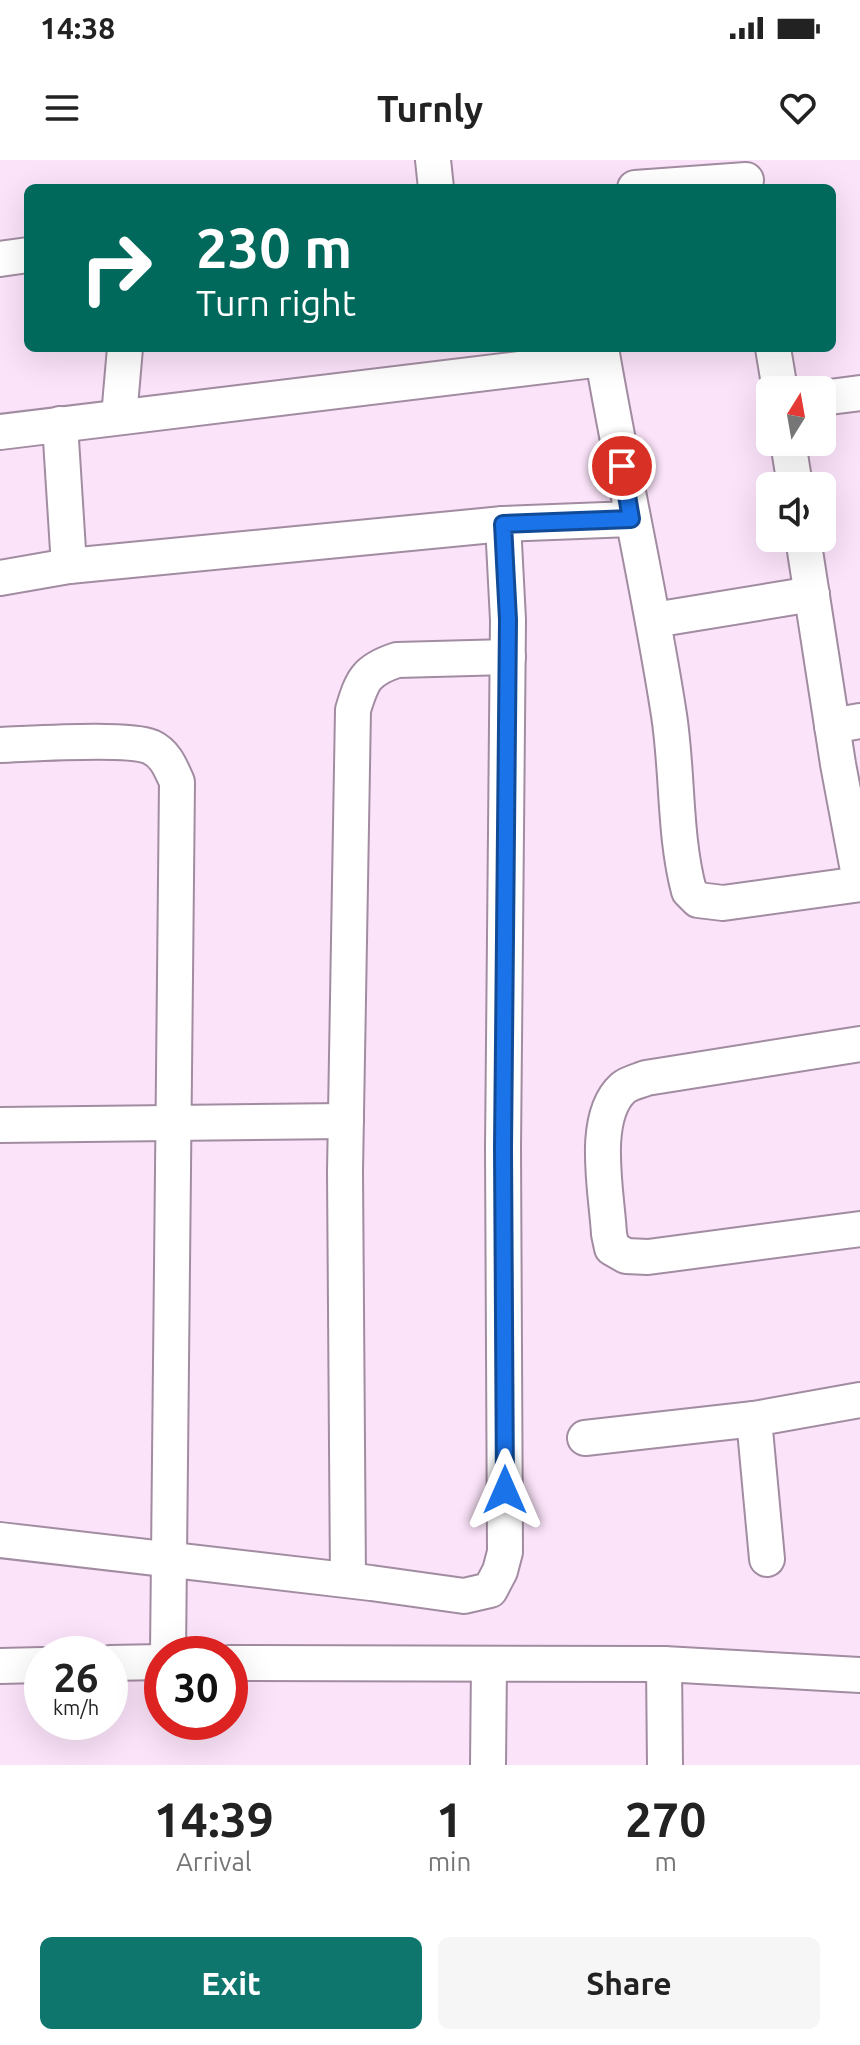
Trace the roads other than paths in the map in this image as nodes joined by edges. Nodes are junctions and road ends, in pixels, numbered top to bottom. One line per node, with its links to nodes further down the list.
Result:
1 (433, 160): 3 (street)
2 (745, 176): 4 (street)
3 (436, 184)
4 (672, 184)
5 (24, 256): 6 (street)
6 (0, 259)
7 (125, 352): 13 (street)
8 (774, 352): 10 (street)
9 (602, 353): 13 (street); 16 (street)
10 (778, 376)
11 (860, 393): 12 (street)
12 (836, 396)
13 (119, 417): 14 (street)
14 (60, 424): 15 (street); 19 (street)
15 (0, 432)
16 (631, 519): 17 (street); 22 (street)
17 (503, 524): 19 (street); 23 (street)
18 (805, 552): 21 (street)
19 (69, 566): 20 (street)
20 (0, 578)
21 (812, 594): 22 (street); 24 (street)
22 (654, 620): 26 (street)
23 (508, 657): 28 (street); 38 (street)
24 (846, 724): 26 (street)
25 (0, 745): 30 (street)
26 (860, 883)
27 (860, 1044): 31 (street)
28 (346, 1121): 30 (street); 38 (street)
29 (0, 1125): 30 (street)
30 (173, 1125): 36 (street)
31 (860, 1229)
32 (860, 1400): 33 (street)
33 (754, 1419): 34 (street); 37 (street)
34 (585, 1438)
35 (0, 1540): 36 (street)
36 (167, 1559): 38 (street); 39 (street)
37 (767, 1559)
38 (348, 1580)
39 (168, 1636)
40 (248, 1663): 43 (street)
41 (664, 1664): 43 (street); 45 (street); 47 (street)
42 (24, 1665): 44 (street)
43 (489, 1665): 46 (street)
44 (0, 1666)
45 (860, 1675)
46 (488, 1765)
47 (665, 1765)

